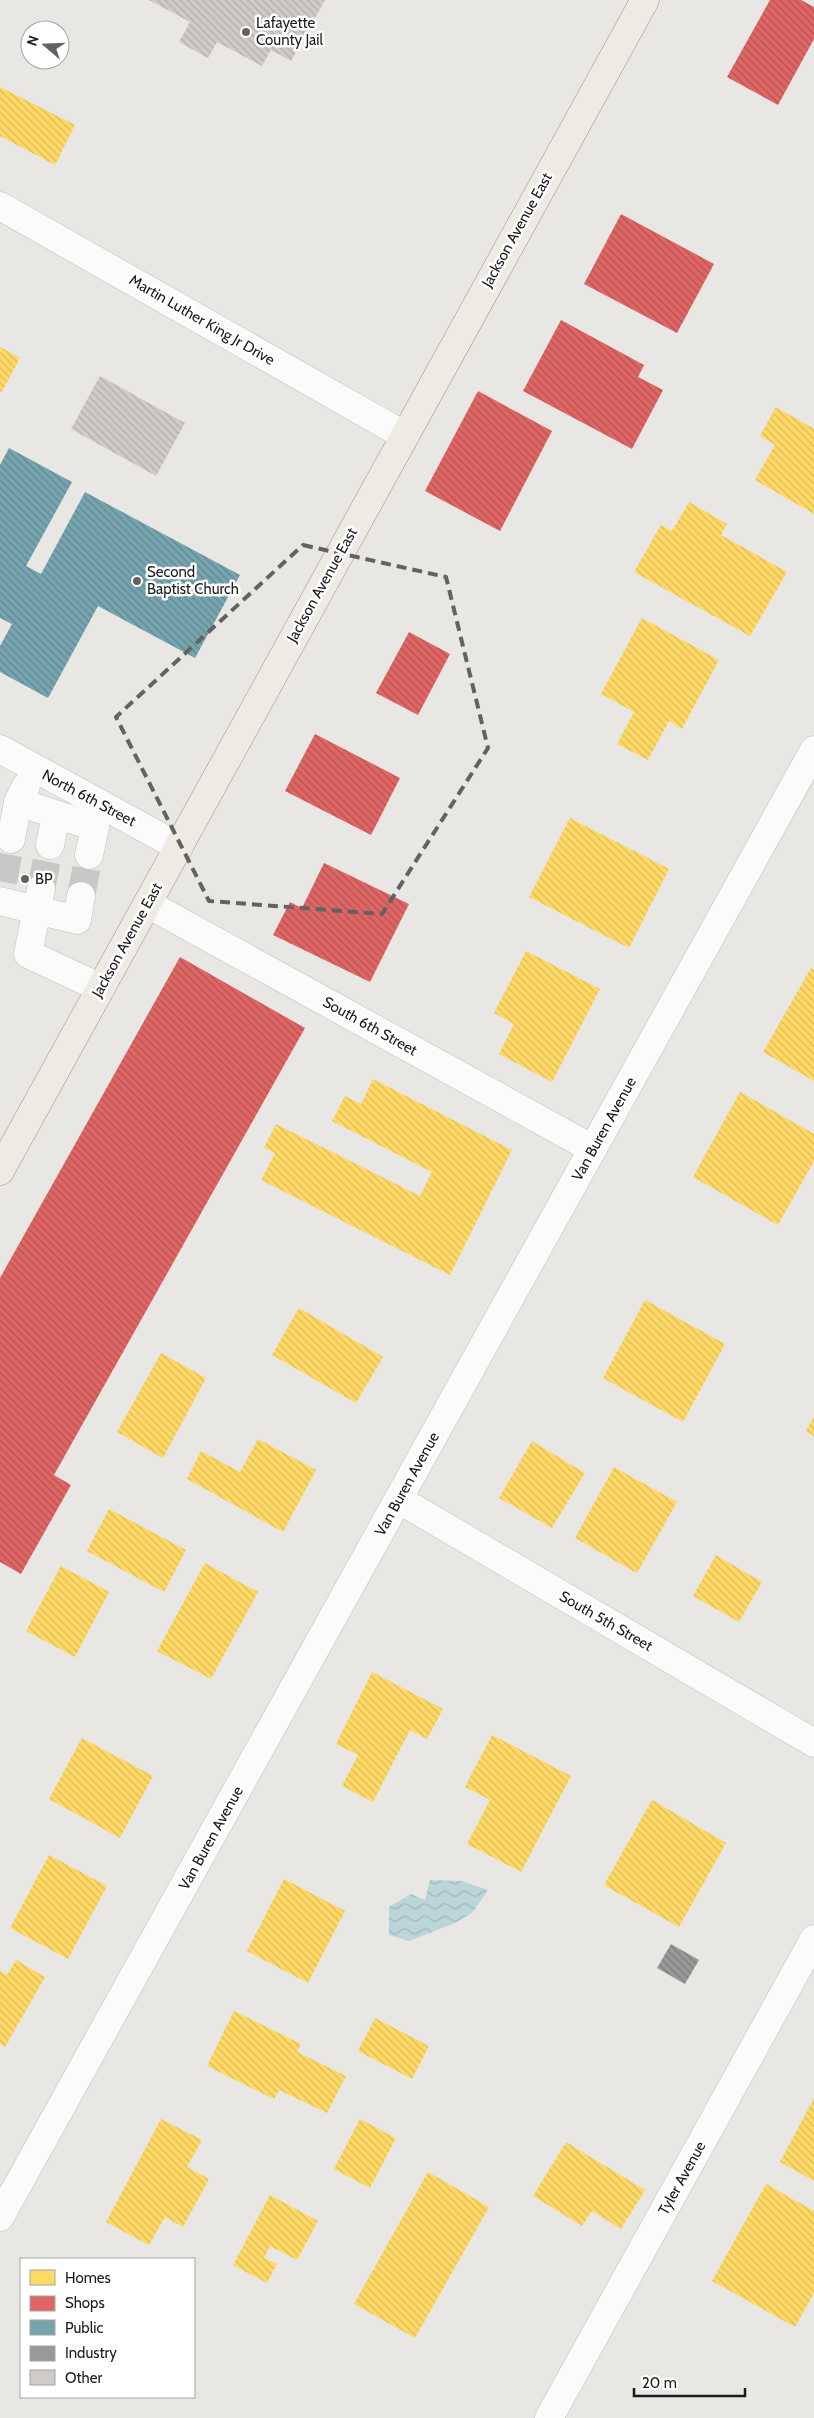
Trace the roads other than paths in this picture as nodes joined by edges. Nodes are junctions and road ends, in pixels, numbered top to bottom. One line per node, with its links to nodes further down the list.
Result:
1 (645, 0): 3 (main road, Jackson Avenue East)
2 (0, 206): 3 (street, Martin Luther King Jr Drive)
3 (404, 435): 11 (main road, Jackson Avenue East)
4 (0, 749): 6 (street, North 6th Street)
5 (814, 750): 18 (street, Van Buren Avenue)
6 (35, 769): 7 (street); 11 (street, North 6th Street)
7 (18, 802): 8 (street); 9 (street)
8 (56, 815): 10 (street); 12 (street)
9 (11, 839)
10 (50, 845)
11 (179, 847): 16 (main road, Jackson Avenue East)
12 (89, 855)
13 (1, 893): 15 (street)
14 (81, 896): 15 (street)
15 (39, 900): 17 (street)
16 (148, 904): 17 (main road, Jackson Avenue East); 18 (street, South 6th Street)
17 (101, 988): 19 (main road, Jackson Avenue East)
18 (593, 1149): 20 (street, Van Buren Avenue)
19 (0, 1171)
20 (398, 1500): 21 (street, South 5th Street); 23 (street, Van Buren Avenue)
21 (814, 1743)
22 (814, 1939): 24 (street, Tyler Avenue)
23 (0, 2217)
24 (549, 2418)

